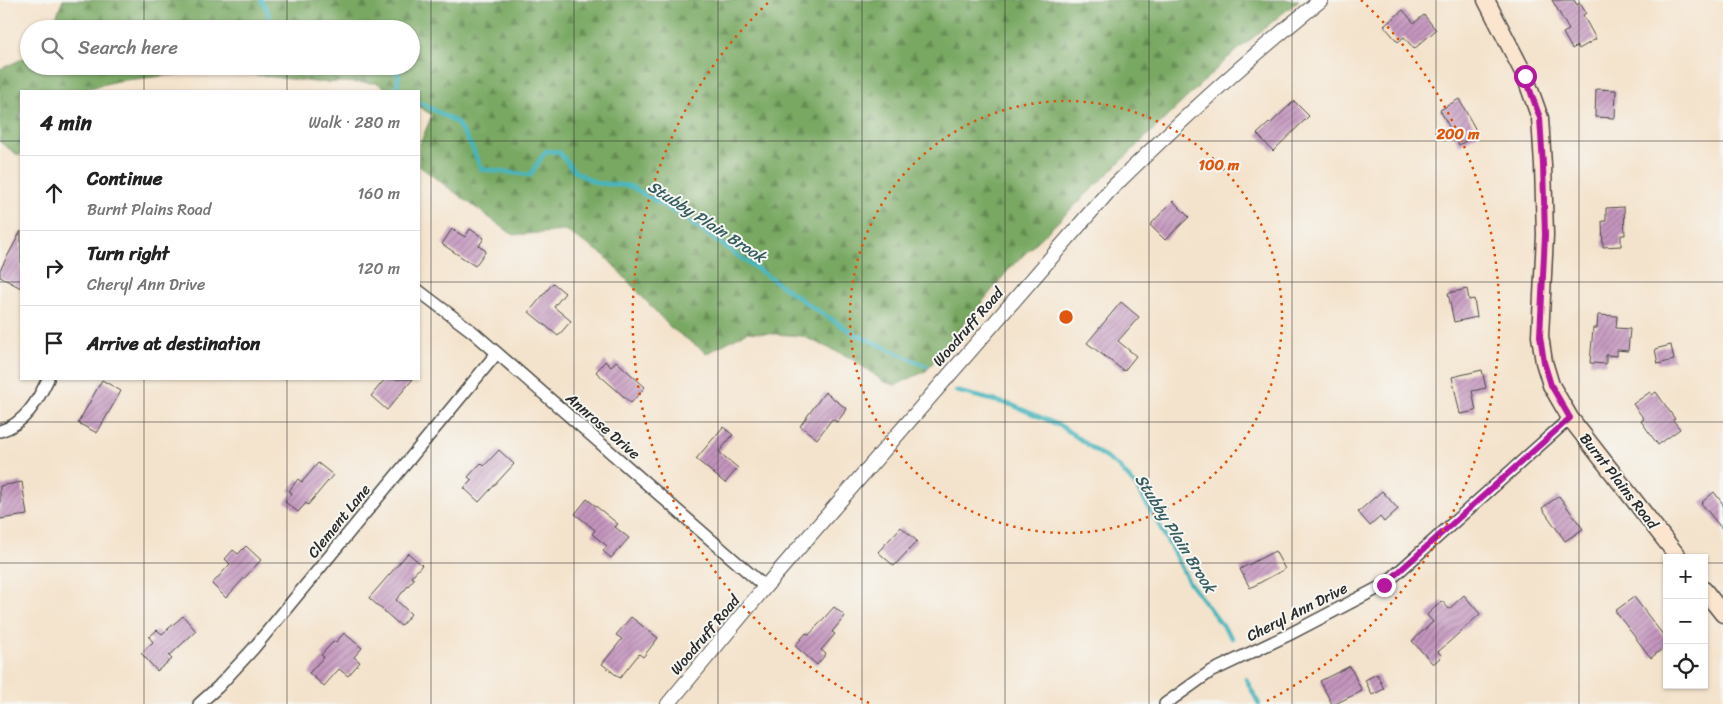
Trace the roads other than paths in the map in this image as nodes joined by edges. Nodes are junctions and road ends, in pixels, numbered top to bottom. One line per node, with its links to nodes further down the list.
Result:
1 (1321, 0): 9 (street, Woodruff Road)
2 (1486, 0): 6 (main road, Burnt Plains Road)
3 (420, 292): 4 (street, Annrose Drive)
4 (497, 353): 9 (street, Annrose Drive); 12 (street, Clement Lane)
5 (48, 380): 7 (street)
6 (1570, 418): 8 (main road, Burnt Plains Road); 14 (street, Cheryl Ann Drive)
7 (0, 431)
8 (1676, 554)
9 (765, 588): 13 (street, Woodruff Road)
10 (1708, 595): 11 (main road)
11 (1722, 613)
12 (199, 704)
13 (668, 704)
14 (1165, 704)

